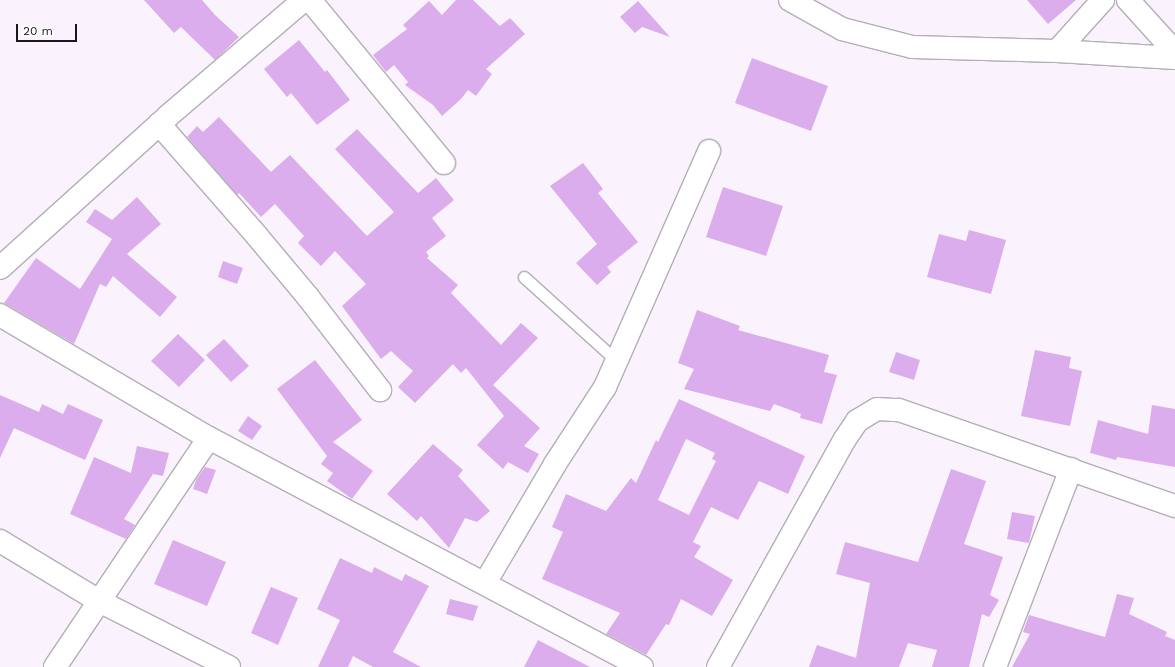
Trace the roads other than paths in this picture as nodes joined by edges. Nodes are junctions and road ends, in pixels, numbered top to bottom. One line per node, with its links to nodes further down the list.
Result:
1 (304, 0): 9 (street)
2 (310, 0): 11 (street)
3 (790, 0): 6 (street)
4 (1103, 0): 6 (street)
5 (1128, 0): 7 (street)
6 (1057, 51): 8 (street)
7 (1175, 52)
8 (1175, 58)
9 (159, 124): 12 (street); 16 (street)
10 (709, 151): 15 (street)
11 (444, 163)
12 (0, 268)
13 (524, 278): 15 (lane)
14 (0, 315): 17 (street)
15 (617, 361): 21 (street)
16 (380, 390)
17 (210, 438): 21 (street); 22 (street)
18 (1071, 469): 19 (street); 26 (street); 27 (street)
19 (1175, 506)
20 (5, 549): 22 (street)
21 (485, 583): 25 (street)
22 (99, 601): 23 (street); 24 (street)
23 (55, 667)
24 (229, 667)
25 (642, 667)
26 (718, 667)
27 (995, 667)

